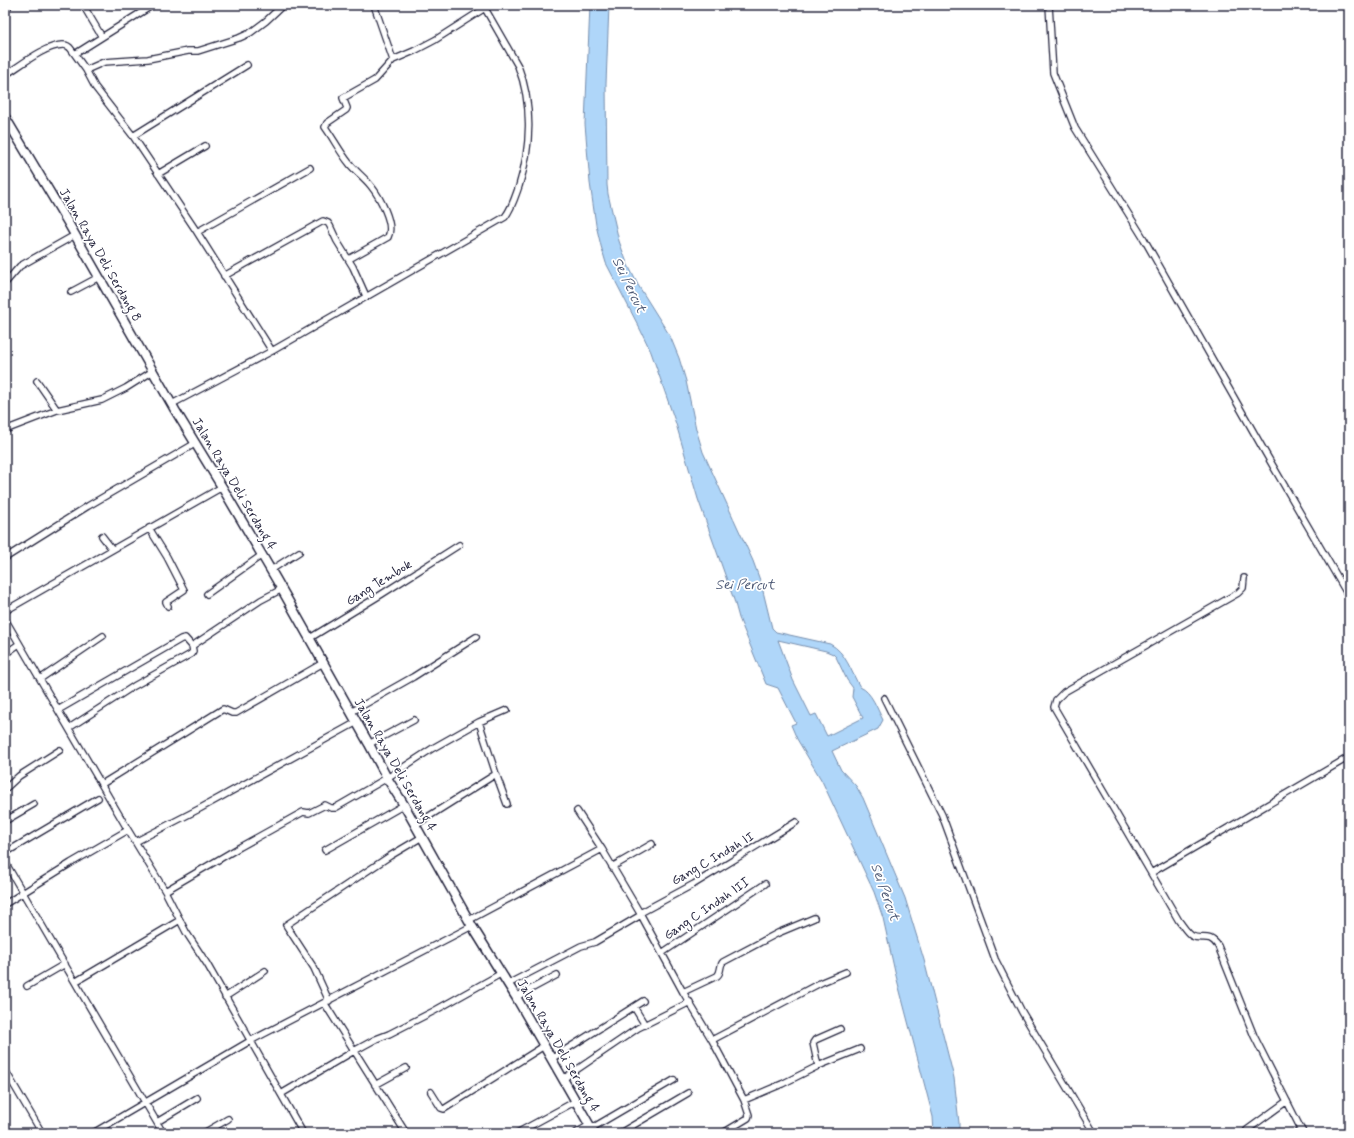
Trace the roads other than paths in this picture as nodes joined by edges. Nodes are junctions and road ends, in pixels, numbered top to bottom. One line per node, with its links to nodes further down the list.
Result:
1 (7, 5): 7 (main road)
2 (83, 5): 9 (street)
3 (153, 5): 9 (street)
4 (284, 5): 13 (street)
5 (374, 5): 11 (street)
6 (1050, 5): 47 (street)
7 (5, 7)
8 (484, 7): 11 (street); 27 (street)
9 (102, 37): 10 (street)
10 (75, 54): 13 (street); 14 (street)
11 (393, 60): 22 (street)
12 (247, 65): 16 (street)
13 (86, 70): 16 (street)
14 (5, 75)
15 (5, 117): 21 (street, Jalan Raya Deli Serdang 8)
16 (133, 136): 19 (street)
17 (205, 146): 19 (street)
18 (310, 168): 20 (street)
19 (158, 174): 20 (street)
20 (197, 232): 23 (street)
21 (75, 235): 24 (street, Jalan Raya Deli Serdang 8); 25 (street)
22 (348, 259): 23 (street); 27 (street)
23 (224, 276): 28 (street)
24 (99, 277): 26 (street); 29 (street, Jalan Raya Deli Serdang 8)
25 (6, 282)
26 (71, 292)
27 (366, 296): 28 (street)
28 (272, 351): 31 (street)
29 (153, 370): 31 (street, Jalan Raya Deli Serdang 8); 32 (street)
30 (37, 381): 32 (street)
31 (174, 406): 34 (street, Jalan Raya Deli Serdang 4)
32 (57, 410): 33 (street)
33 (5, 430)
34 (196, 442): 35 (street, Jalan Raya Deli Serdang 4); 42 (street)
35 (222, 486): 36 (street); 41 (street, Jalan Raya Deli Serdang 4)
36 (149, 528): 39 (street); 48 (street)
37 (102, 536): 39 (street)
38 (459, 545): 53 (street, Gang Tembok)
39 (112, 549): 49 (street)
40 (299, 552): 43 (street)
41 (262, 555): 43 (street, Jalan Raya Deli Serdang 4); 46 (street)
42 (5, 558)
43 (271, 570): 45 (street, Jalan Raya Deli Serdang 4)
44 (1244, 578): 91 (street)
45 (282, 589): 53 (street, Jalan Raya Deli Serdang 4); 55 (street)
46 (207, 594)
47 (1349, 597)
48 (168, 606)
49 (5, 611)
50 (5, 619): 54 (street)
51 (102, 636): 58 (street)
52 (476, 637): 62 (street)
53 (310, 638): 57 (street, Jalan Raya Deli Serdang 4)
54 (19, 644): 56 (street); 58 (street)
55 (192, 646): 60 (street); 66 (street)
56 (5, 654)
57 (322, 663): 62 (street, Jalan Raya Deli Serdang 4); 72 (street)
58 (40, 679): 60 (street)
59 (884, 698): 153 (street)
60 (58, 710): 66 (street)
61 (507, 710): 65 (street)
62 (351, 712): 64 (street, Jalan Raya Deli Serdang 4)
63 (414, 720): 67 (street)
64 (357, 722): 67 (street, Jalan Raya Deli Serdang 4); 84 (street)
65 (479, 722): 70 (street); 71 (street)
66 (69, 728): 72 (street)
67 (369, 744): 71 (street, Jalan Raya Deli Serdang 4)
68 (60, 750): 73 (street)
69 (1349, 757): 91 (street)
70 (496, 774): 76 (street); 81 (street)
71 (387, 778): 77 (street, Jalan Raya Deli Serdang 4); 93 (street)
72 (102, 784): 82 (street)
73 (5, 789)
74 (98, 798): 88 (street)
75 (34, 804): 79 (street)
76 (507, 804)
77 (404, 805): 81 (street, Jalan Raya Deli Serdang 4); 87 (street)
78 (577, 811): 86 (street)
79 (5, 821)
80 (796, 822): 96 (street, Gang C Indah II)
81 (415, 825): 83 (street, Jalan Raya Deli Serdang 4)
82 (128, 830): 84 (street); 94 (street)
83 (422, 837): 99 (street, Jalan Raya Deli Serdang 4); 113 (street)
84 (135, 842): 93 (street)
85 (652, 844): 90 (street)
86 (602, 849): 90 (street); 99 (street)
87 (325, 850)
88 (5, 853)
89 (5, 862): 94 (street)
90 (612, 867): 96 (street)
91 (1151, 873): 136 (street)
92 (765, 884): 100 (street, Gang C Indah III)
93 (165, 891): 98 (street)
94 (23, 893): 95 (street); 101 (street)
95 (5, 904)
96 (641, 914): 100 (street); 107 (street, Gang C Indah II)
97 (814, 918): 109 (street)
98 (180, 920): 106 (street); 110 (street)
99 (470, 923): 104 (street, Jalan Raya Deli Serdang 4); 113 (street)
100 (662, 953): 109 (street)
101 (64, 964): 106 (street); 108 (street)
102 (265, 971): 110 (street)
103 (846, 972): 118 (street)
104 (502, 973): 107 (street, Jalan Raya Deli Serdang 4); 122 (street)
105 (557, 975): 111 (street)
106 (75, 982): 137 (street)
107 (508, 984): 111 (street, Jalan Raya Deli Serdang 4)
108 (27, 986)
109 (683, 992): 114 (street)
110 (225, 997): 119 (street)
111 (516, 997): 120 (street, Jalan Raya Deli Serdang 4)
112 (643, 1001): 115 (street)
113 (327, 1002): 119 (street); 122 (street)
114 (690, 1002): 116 (street); 118 (street)
115 (634, 1007): 116 (street); 123 (street)
116 (644, 1025): 127 (street)
117 (840, 1029): 124 (street)
118 (712, 1040): 134 (street)
119 (250, 1041): 132 (street); 137 (street)
120 (544, 1046): 123 (street, Jalan Raya Deli Serdang 4); 130 (street)
121 (860, 1049): 124 (street)
122 (354, 1051): 129 (street); 132 (street)
123 (552, 1059): 127 (street, Jalan Raya Deli Serdang 4)
124 (818, 1066): 134 (street)
125 (406, 1068): 129 (street)
126 (5, 1070): 144 (street)
127 (563, 1079): 135 (street, Jalan Raya Deli Serdang 4)
128 (674, 1080): 140 (street)
129 (375, 1085): 148 (street)
130 (431, 1092)
131 (688, 1093): 151 (street)
132 (281, 1094): 143 (street)
133 (197, 1098): 139 (street)
134 (744, 1100): 152 (street)
135 (576, 1101): 140 (street, Jalan Raya Deli Serdang 4); 149 (street)
136 (1287, 1101): 141 (street); 142 (street)
137 (145, 1102): 139 (street); 145 (street)
138 (228, 1119): 147 (street)
139 (157, 1122): 146 (street)
140 (592, 1129): 150 (street)
141 (1247, 1130)
142 (1303, 1131): 154 (street)
143 (301, 1132)
144 (42, 1133)
145 (92, 1133)
146 (164, 1133)
147 (204, 1133)
148 (406, 1133)
149 (517, 1133)
150 (576, 1133)
151 (620, 1133)
152 (723, 1133)
153 (1094, 1133)
154 (1296, 1133)

